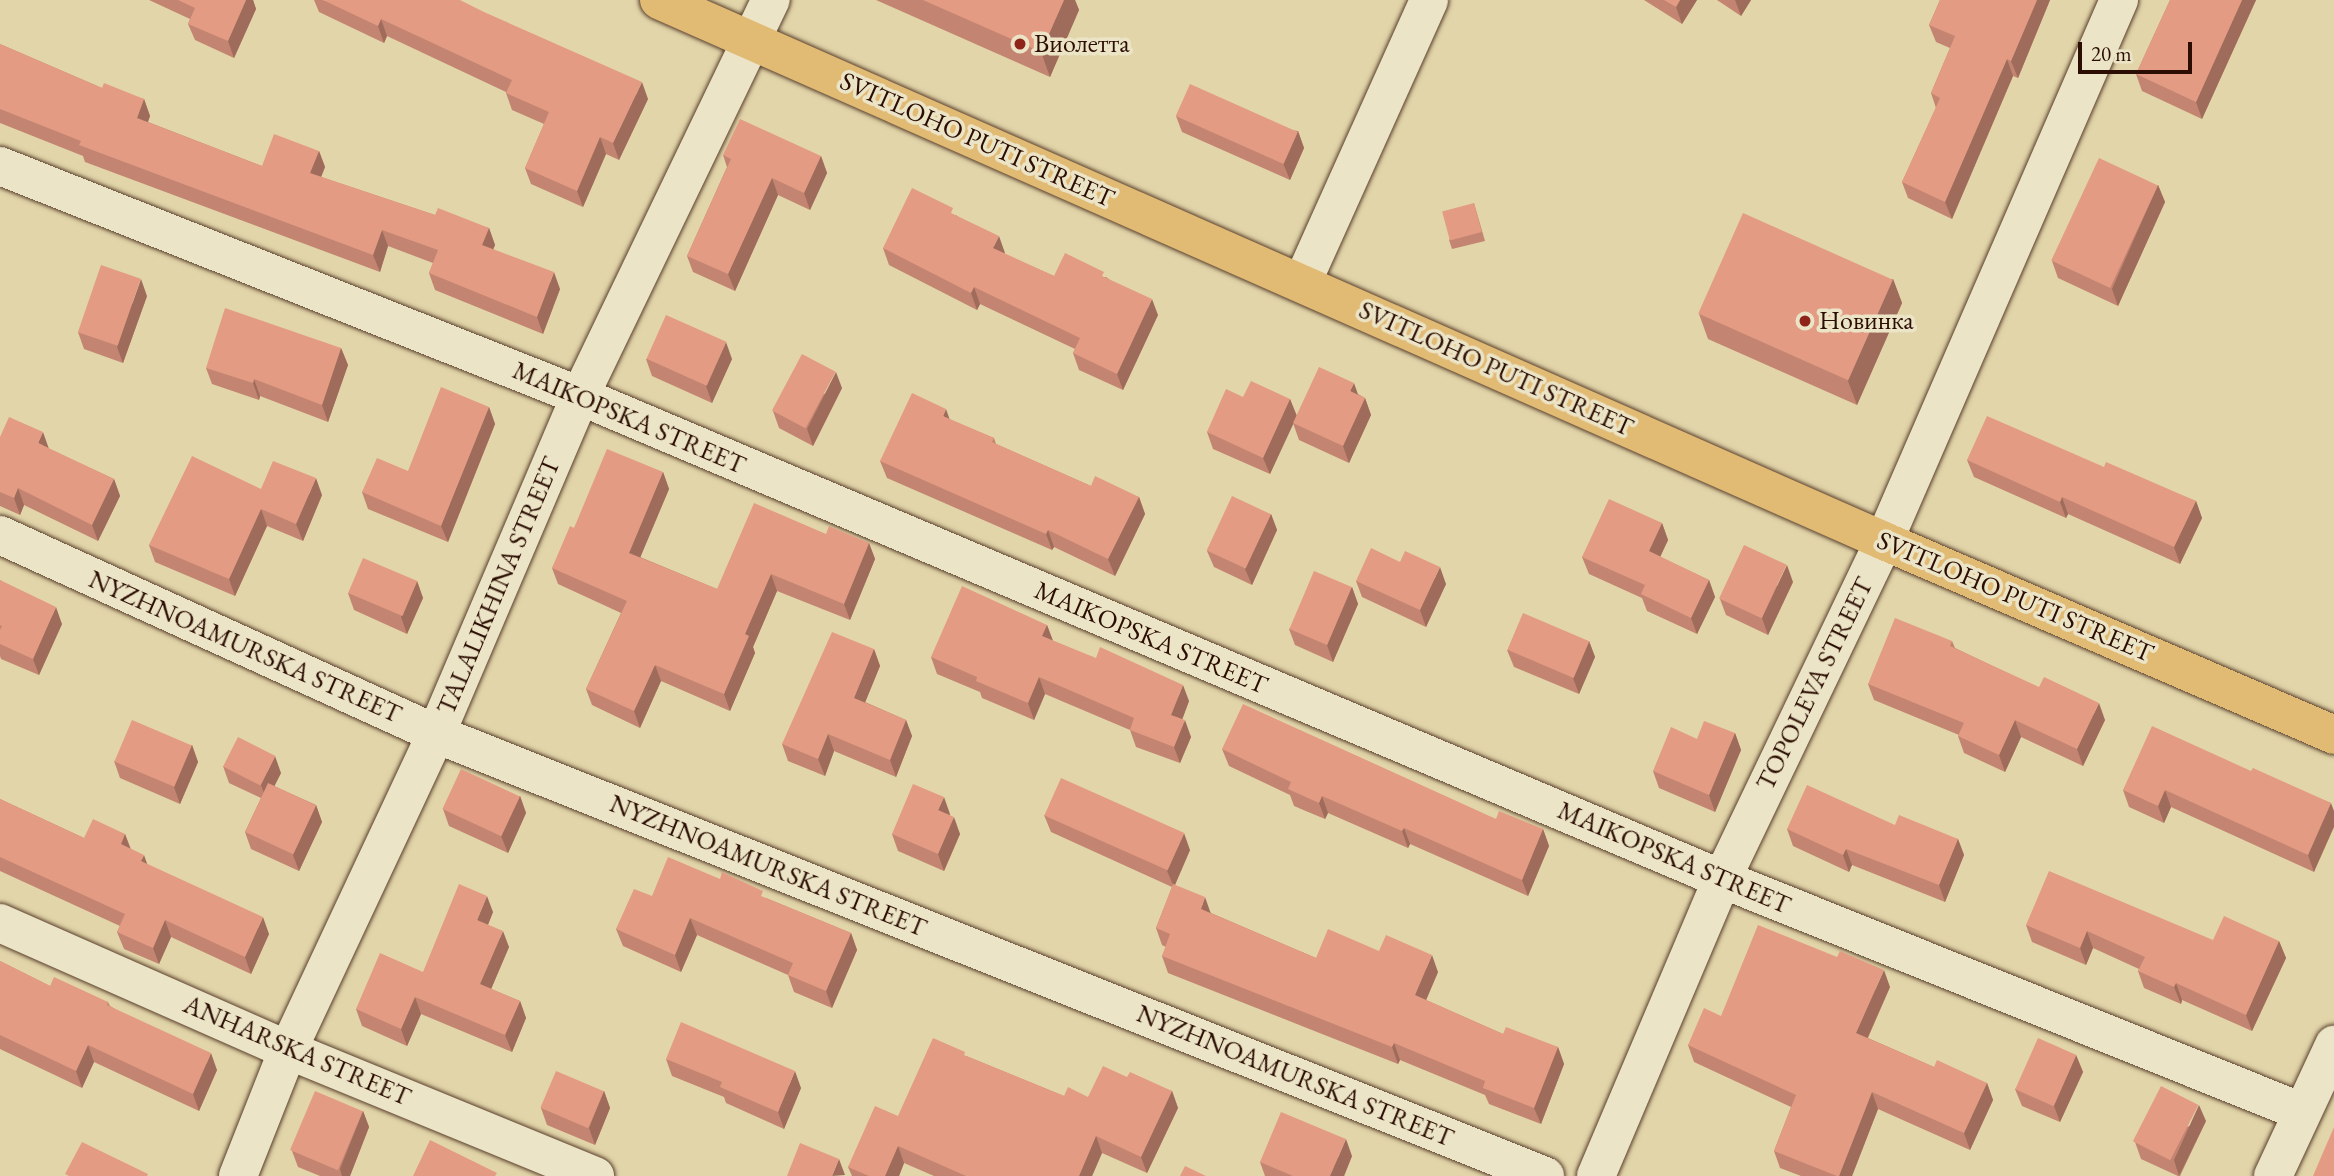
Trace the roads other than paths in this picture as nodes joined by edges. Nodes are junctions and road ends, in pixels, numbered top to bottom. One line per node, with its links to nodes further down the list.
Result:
1 (659, 0): 5 (main road, SVITLOHO PUTI STREET)
2 (771, 0): 5 (street, TALALIKHINA STREET)
3 (1429, 0): 7 (street)
4 (2119, 0): 10 (street, TOPOLEVA STREET)
5 (753, 41): 7 (main road, SVITLOHO PUTI STREET); 8 (street, TALALIKHINA STREET)
6 (0, 166): 8 (street, MAIKOPSKA STREET)
7 (1302, 284): 10 (main road, SVITLOHO PUTI STREET)
8 (580, 396): 11 (street, TALALIKHINA STREET); 13 (street, MAIKOPSKA STREET)
9 (0, 535): 11 (street, NYZHNOAMURSKA STREET)
10 (1884, 541): 12 (main road, SVITLOHO PUTI STREET); 13 (street, TOPOLEVA STREET)
11 (436, 734): 16 (street, TALALIKHINA STREET); 20 (street, NYZHNOAMURSKA STREET)
12 (2334, 735)
13 (1722, 879): 17 (street, MAIKOPSKA STREET); 21 (street, TOPOLEVA STREET)
14 (0, 923): 16 (street, ANHARSKA STREET)
15 (2334, 1045): 17 (street)
16 (288, 1049): 18 (street, TALALIKHINA STREET); 19 (street, ANHARSKA STREET)
17 (2302, 1112): 22 (street)
18 (238, 1176)
19 (595, 1176)
20 (1545, 1176)
21 (1596, 1176)
22 (2273, 1176)

